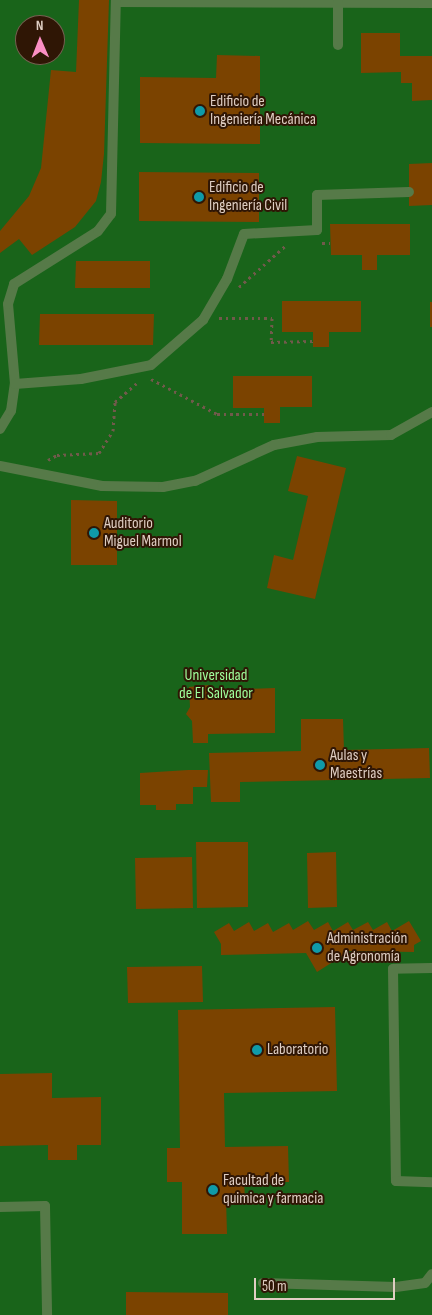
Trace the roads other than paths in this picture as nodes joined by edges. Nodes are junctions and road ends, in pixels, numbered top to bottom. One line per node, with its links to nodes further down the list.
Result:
1 (116, 1): 3 (street); 7 (street)
2 (367, 2): 3 (street); 4 (street)
3 (338, 3): 5 (street)
4 (432, 3)
5 (338, 45)
6 (409, 192): 7 (street)
7 (15, 384): 9 (street)
8 (432, 412): 10 (street)
9 (0, 429)
10 (0, 466)
11 (432, 968): 12 (street)
12 (432, 1182)
13 (0, 1207): 16 (street)
14 (432, 1274): 15 (street)
15 (263, 1283)
16 (47, 1315)

